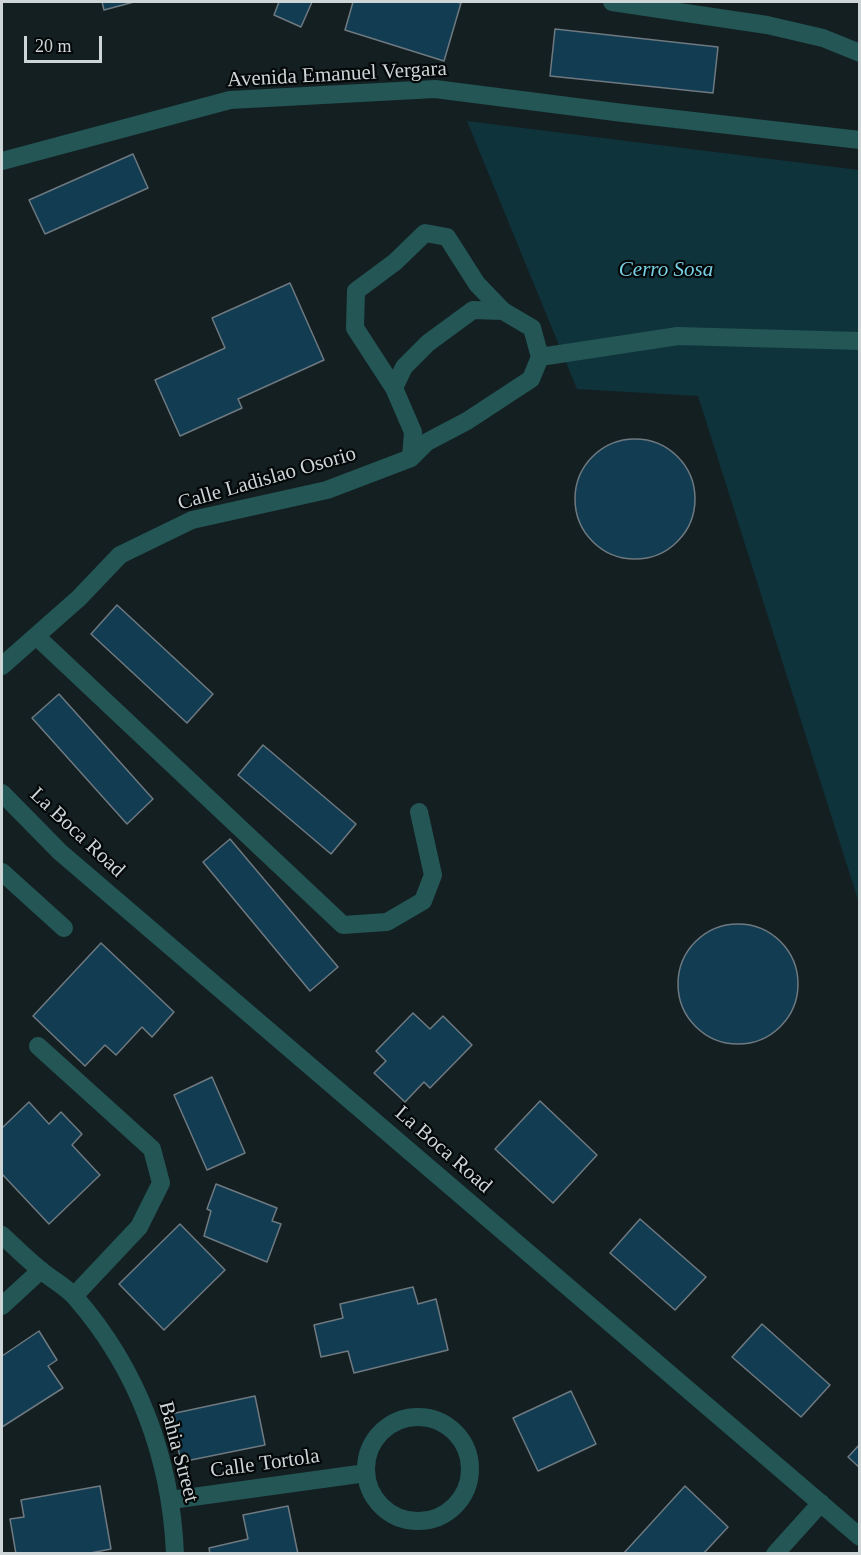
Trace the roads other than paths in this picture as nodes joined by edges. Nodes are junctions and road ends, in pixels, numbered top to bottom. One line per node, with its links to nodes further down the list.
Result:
1 (612, 2): 2 (street)
2 (860, 53)
3 (860, 140): 4 (street, Avenida Emanuel Vergara)
4 (2, 161)
5 (503, 311): 7 (street); 8 (street); 8 (street)
6 (860, 340): 7 (street)
7 (540, 357): 9 (street, Calle Ladislao Osorio)
8 (394, 388): 9 (street)
9 (411, 458): 10 (street, Calle Ladislao Osorio)
10 (36, 636): 11 (street, Calle Ladislao Osorio); 13 (street)
11 (2, 666)
12 (2, 793): 23 (street, La Boca Road)
13 (419, 812)
14 (2, 872): 15 (street)
15 (64, 928)
16 (38, 1046): 19 (street)
17 (2, 1235): 18 (street, Bahia Street)
18 (41, 1270): 19 (street, Bahia Street); 20 (street)
19 (74, 1296): 22 (street, Bahia Street)
20 (2, 1306)
21 (366, 1473): 21 (street); 22 (street, Calle Tortola)
22 (171, 1500): 25 (street, Bahia Street)
23 (821, 1503): 24 (street, La Boca Road); 26 (street)
24 (860, 1538)
25 (174, 1554)
26 (775, 1554)

